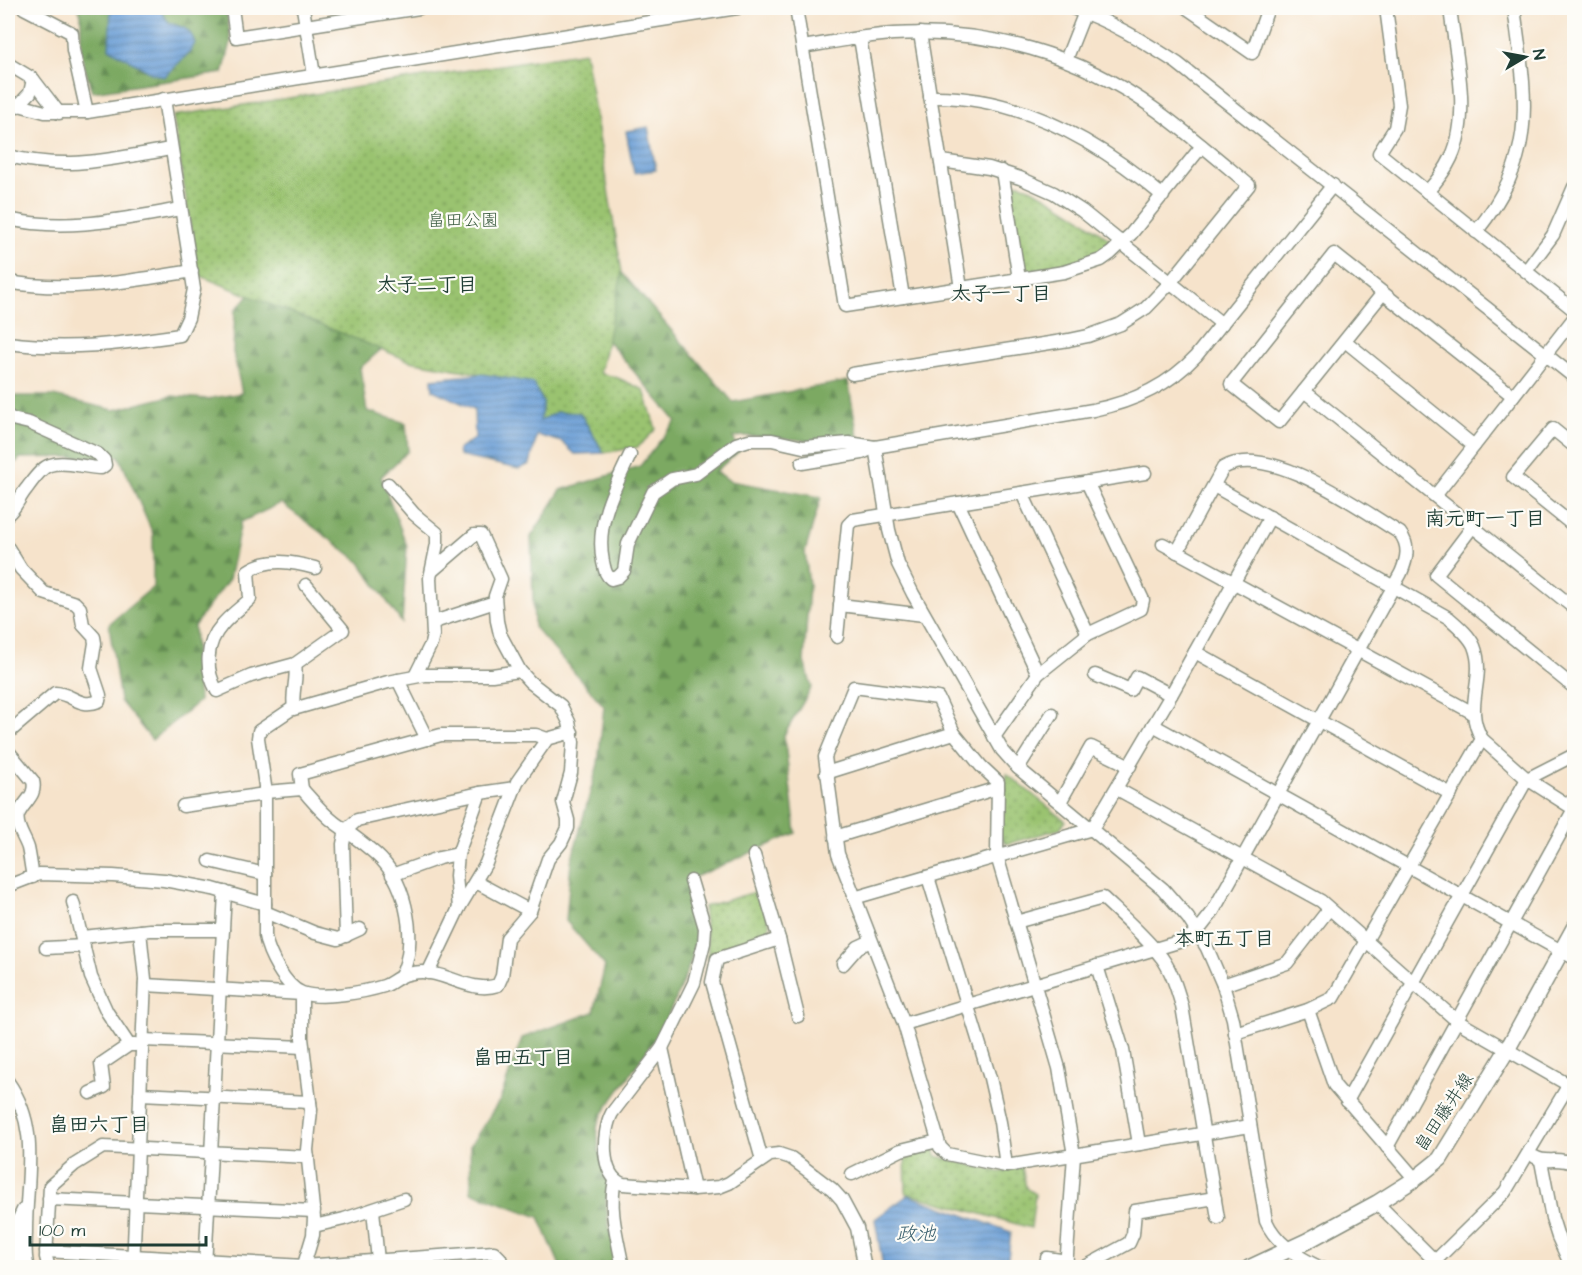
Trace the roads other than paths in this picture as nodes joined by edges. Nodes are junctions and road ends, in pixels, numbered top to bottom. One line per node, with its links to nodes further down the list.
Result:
1 (24, 8): 26 (street)
2 (232, 8): 15 (street)
3 (303, 8): 15 (street)
4 (419, 8): 13 (street)
5 (737, 8): 21 (street)
6 (796, 8): 18 (street)
7 (1072, 8): 14 (street)
8 (1187, 8): 9 (street)
9 (1268, 8)
10 (1386, 8): 35 (street)
11 (1450, 8): 35 (street)
12 (1514, 8): 39 (street)
13 (372, 11): 15 (street)
14 (1085, 12): 19 (street); 33 (street)
15 (306, 26): 21 (street)
16 (920, 33): 17 (street); 19 (street); 23 (street)
17 (860, 38): 18 (street); 48 (street)
18 (803, 48): 48 (street)
19 (1066, 60): 28 (street)
20 (8, 64): 22 (street)
21 (314, 75): 24 (street)
22 (33, 79): 25 (street); 27 (street)
23 (930, 97): 31 (street); 36 (street)
24 (164, 99): 26 (street); 29 (street)
25 (13, 104): 27 (street)
26 (87, 112): 27 (street)
27 (59, 113)
28 (1202, 146): 36 (street); 45 (street)
29 (171, 149): 30 (street); 37 (street)
30 (8, 156)
31 (940, 161): 32 (street); 46 (street)
32 (1002, 171): 40 (street); 43 (street)
33 (1333, 185): 51 (street); 54 (street)
34 (1575, 187): 42 (street)
35 (1427, 192): 39 (street)
36 (1163, 196): 40 (street)
37 (181, 209): 38 (street); 41 (street)
38 (8, 219)
39 (1476, 232): 42 (street)
40 (1122, 244): 43 (street); 45 (street)
41 (192, 271): 44 (street); 53 (street)
42 (1526, 271): 49 (street)
43 (1019, 279): 46 (street)
44 (8, 282)
45 (1170, 283): 51 (street); 55 (street)
46 (961, 288): 48 (street)
47 (1383, 293): 52 (street); 57 (street); 58 (street)
48 (903, 297)
49 (1575, 310)
50 (1575, 318): 54 (street)
51 (1222, 324): 62 (street)
52 (1344, 341): 57 (street); 60 (street)
53 (8, 343)
54 (1546, 354): 56 (street); 58 (street)
55 (852, 374)
56 (1575, 377)
57 (1304, 391): 70 (street)
58 (1513, 396): 60 (street)
59 (8, 416): 72 (street)
60 (1474, 446): 70 (street)
61 (1575, 446): 76 (street)
62 (875, 447): 63 (street); 64 (street); 73 (street)
63 (630, 455)
64 (802, 463)
65 (1145, 473): 66 (street)
66 (1087, 482): 69 (street); 90 (street)
67 (388, 484): 81 (street)
68 (1214, 486): 74 (street); 79 (street); 84 (street)
69 (1022, 493): 71 (street); 90 (street)
70 (1435, 496): 75 (street)
71 (957, 503): 73 (street); 96 (street)
72 (8, 514)
73 (886, 514): 86 (street); 88 (street)
74 (1270, 518): 82 (street); 84 (street)
75 (1473, 526): 87 (street); 100 (street)
76 (1575, 526)
77 (1163, 544): 79 (street)
78 (8, 548): 108 (street)
79 (1177, 552): 82 (street)
80 (315, 568): 94 (street)
81 (432, 571): 85 (street); 89 (street)
82 (1234, 583): 92 (street); 93 (street)
83 (306, 585): 94 (street)
84 (1393, 587): 92 (street); 104 (street)
85 (495, 602): 89 (street); 95 (street)
86 (840, 605): 88 (street); 91 (street)
87 (1575, 608)
88 (924, 615): 110 (street)
89 (434, 622): 98 (street)
90 (1088, 634): 96 (street)
91 (837, 637)
92 (1358, 651): 104 (street); 105 (street)
93 (1195, 652): 101 (street); 105 (street)
94 (295, 664): 102 (street)
95 (520, 671): 98 (street); 107 (street)
96 (1038, 674): 110 (street)
97 (1095, 675): 101 (street)
98 (415, 676): 99 (street)
99 (398, 680): 102 (street); 111 (street)
100 (1575, 686)
101 (1172, 695): 106 (street)
102 (294, 708): 124 (street)
103 (1052, 714): 117 (street)
104 (1473, 714): 113 (street)
105 (1319, 720): 126 (street); 127 (street)
106 (1153, 725): 116 (street); 126 (street)
107 (572, 732): 112 (street); 153 (street)
108 (8, 733)
109 (954, 733): 118 (street); 118 (street); 121 (street)
110 (994, 737): 117 (street)
111 (427, 739): 112 (street); 122 (street)
112 (547, 739): 120 (street)
113 (1482, 739): 119 (street); 127 (street)
114 (8, 751): 141 (street)
115 (1575, 755): 119 (street)
116 (1130, 766): 123 (street); 128 (street)
117 (1018, 768): 128 (street)
118 (826, 773): 132 (street)
119 (1527, 779): 147 (street); 155 (street)
120 (514, 788): 125 (street); 144 (street)
121 (998, 788): 132 (street); 135 (street)
122 (302, 789): 124 (street); 131 (street)
123 (1117, 789): 130 (street); 136 (street)
124 (265, 793): 129 (street); 139 (street)
125 (480, 793): 131 (street); 133 (street)
126 (1278, 794): 136 (street); 138 (street)
127 (1451, 794): 138 (street)
128 (1060, 802): 130 (street)
129 (183, 806)
130 (1092, 828): 135 (street); 160 (street)
131 (346, 830): 140 (street); 161 (street)
132 (835, 837): 148 (street)
133 (458, 854): 140 (street); 151 (street)
134 (754, 855): 162 (street)
135 (997, 856): 142 (street); 154 (street)
136 (1242, 858): 152 (street); 160 (street)
137 (210, 861): 139 (street)
138 (1410, 866): 147 (street); 165 (street)
139 (265, 874): 150 (street)
140 (392, 874): 174 (street)
141 (33, 877): 145 (street); 146 (street)
142 (927, 877): 148 (street); 181 (street)
143 (691, 881): 170 (street)
144 (476, 882): 151 (street); 153 (street)
145 (8, 886)
146 (225, 892): 150 (street); 158 (street)
147 (1462, 895): 155 (street); 175 (street)
148 (854, 898): 163 (street)
149 (74, 902): 164 (street)
150 (265, 908): 161 (street); 180 (street)
151 (459, 908): 173 (street)
152 (1329, 909): 165 (street); 178 (street)
153 (530, 911): 173 (street)
154 (1016, 922): 167 (street); 177 (street)
155 (1512, 923): 168 (street); 184 (street)
156 (1575, 928): 168 (main road, 畠田藤井線)
157 (360, 929): 161 (street)
158 (223, 930): 159 (street); 179 (street)
159 (140, 931): 164 (street); 176 (street)
160 (1197, 932): 167 (street); 178 (street)
161 (346, 936)
162 (779, 939): 172 (street); 183 (street)
163 (871, 940): 169 (street); 185 (street)
164 (83, 942): 166 (street); 189 (street)
165 (1367, 942): 175 (street); 182 (street)
166 (46, 948)
167 (1154, 949): 171 (street); 201 (street)
168 (1569, 955): 192 (main road, 畠田藤井線)
169 (843, 964)
170 (699, 965): 172 (street); 191 (street)
171 (1097, 966): 177 (street); 203 (street)
172 (714, 971): 210 (street)
173 (428, 973): 174 (street)
174 (401, 975): 180 (street)
175 (1413, 983): 184 (street); 198 (street)
176 (145, 985): 179 (street); 187 (street)
177 (1035, 985): 181 (street); 208 (street)
178 (1223, 985): 186 (street)
179 (220, 989): 180 (street); 188 (street)
180 (302, 994): 190 (street)
181 (967, 1005): 185 (street); 213 (street)
182 (1308, 1010): 186 (street); 198 (street)
183 (798, 1016)
184 (1457, 1021): 192 (street); 204 (street)
185 (904, 1024): 202 (street)
186 (1235, 1033): 200 (street)
187 (142, 1043): 188 (street); 189 (street); 196 (street)
188 (217, 1043): 190 (street); 197 (street)
189 (129, 1045): 195 (street)
190 (303, 1047): 199 (street)
191 (662, 1048): 216 (street); 217 (street)
192 (1508, 1050): 193 (street); 215 (main road, 畠田藤井線)
193 (1573, 1084): 207 (street)
194 (9, 1085): 239 (street)
195 (90, 1093)
196 (140, 1094): 197 (street); 205 (street)
197 (214, 1098): 199 (street); 206 (street)
198 (1347, 1101): 204 (street)
199 (310, 1102): 209 (street)
200 (1250, 1126): 201 (street); 229 (street)
201 (1204, 1134): 203 (street); 218 (street)
202 (938, 1141): 213 (street); 214 (street)
203 (1139, 1144): 208 (street)
204 (1387, 1147): 215 (street)
205 (138, 1149): 206 (street); 219 (street); 221 (street)
206 (212, 1152): 209 (street); 223 (street)
207 (1529, 1154): 211 (street); 236 (street)
208 (1074, 1155): 213 (street); 235 (street)
209 (308, 1157): 226 (street)
210 (762, 1160): 217 (street); 243 (street)
211 (1541, 1161): 212 (street); 248 (street)
212 (1575, 1164)
213 (1006, 1166)
214 (852, 1174)
215 (1415, 1179): 222 (main road, 畠田藤井線)
216 (615, 1181): 217 (street); 242 (street)
217 (694, 1189)
218 (1215, 1198): 227 (street); 245 (street)
219 (49, 1199): 221 (street); 230 (street)
220 (404, 1199): 225 (street)
221 (136, 1203): 223 (street); 231 (street)
222 (1377, 1203): 229 (main road, 畠田藤井線); 236 (street)
223 (209, 1207): 226 (street); 234 (street)
224 (22, 1210): 238 (street)
225 (373, 1210): 228 (street); 232 (street)
226 (314, 1211): 228 (street)
227 (1218, 1218)
228 (314, 1226): 237 (street)
229 (1288, 1249): 246 (main road, 畠田藤井線); 247 (street)
230 (46, 1251): 231 (street); 240 (street)
231 (133, 1262): 234 (street)
232 (378, 1262): 233 (street); 237 (street)
233 (456, 1262): 241 (street)
234 (206, 1264): 237 (street)
235 (1066, 1264): 244 (street)
236 (1431, 1264)
237 (303, 1267)
238 (17, 1268)
239 (28, 1268)
240 (49, 1268)
241 (502, 1268)
242 (623, 1268)
243 (865, 1268)
244 (1045, 1268)
245 (1083, 1268)
246 (1249, 1268)
247 (1321, 1268)
248 (1572, 1268)

